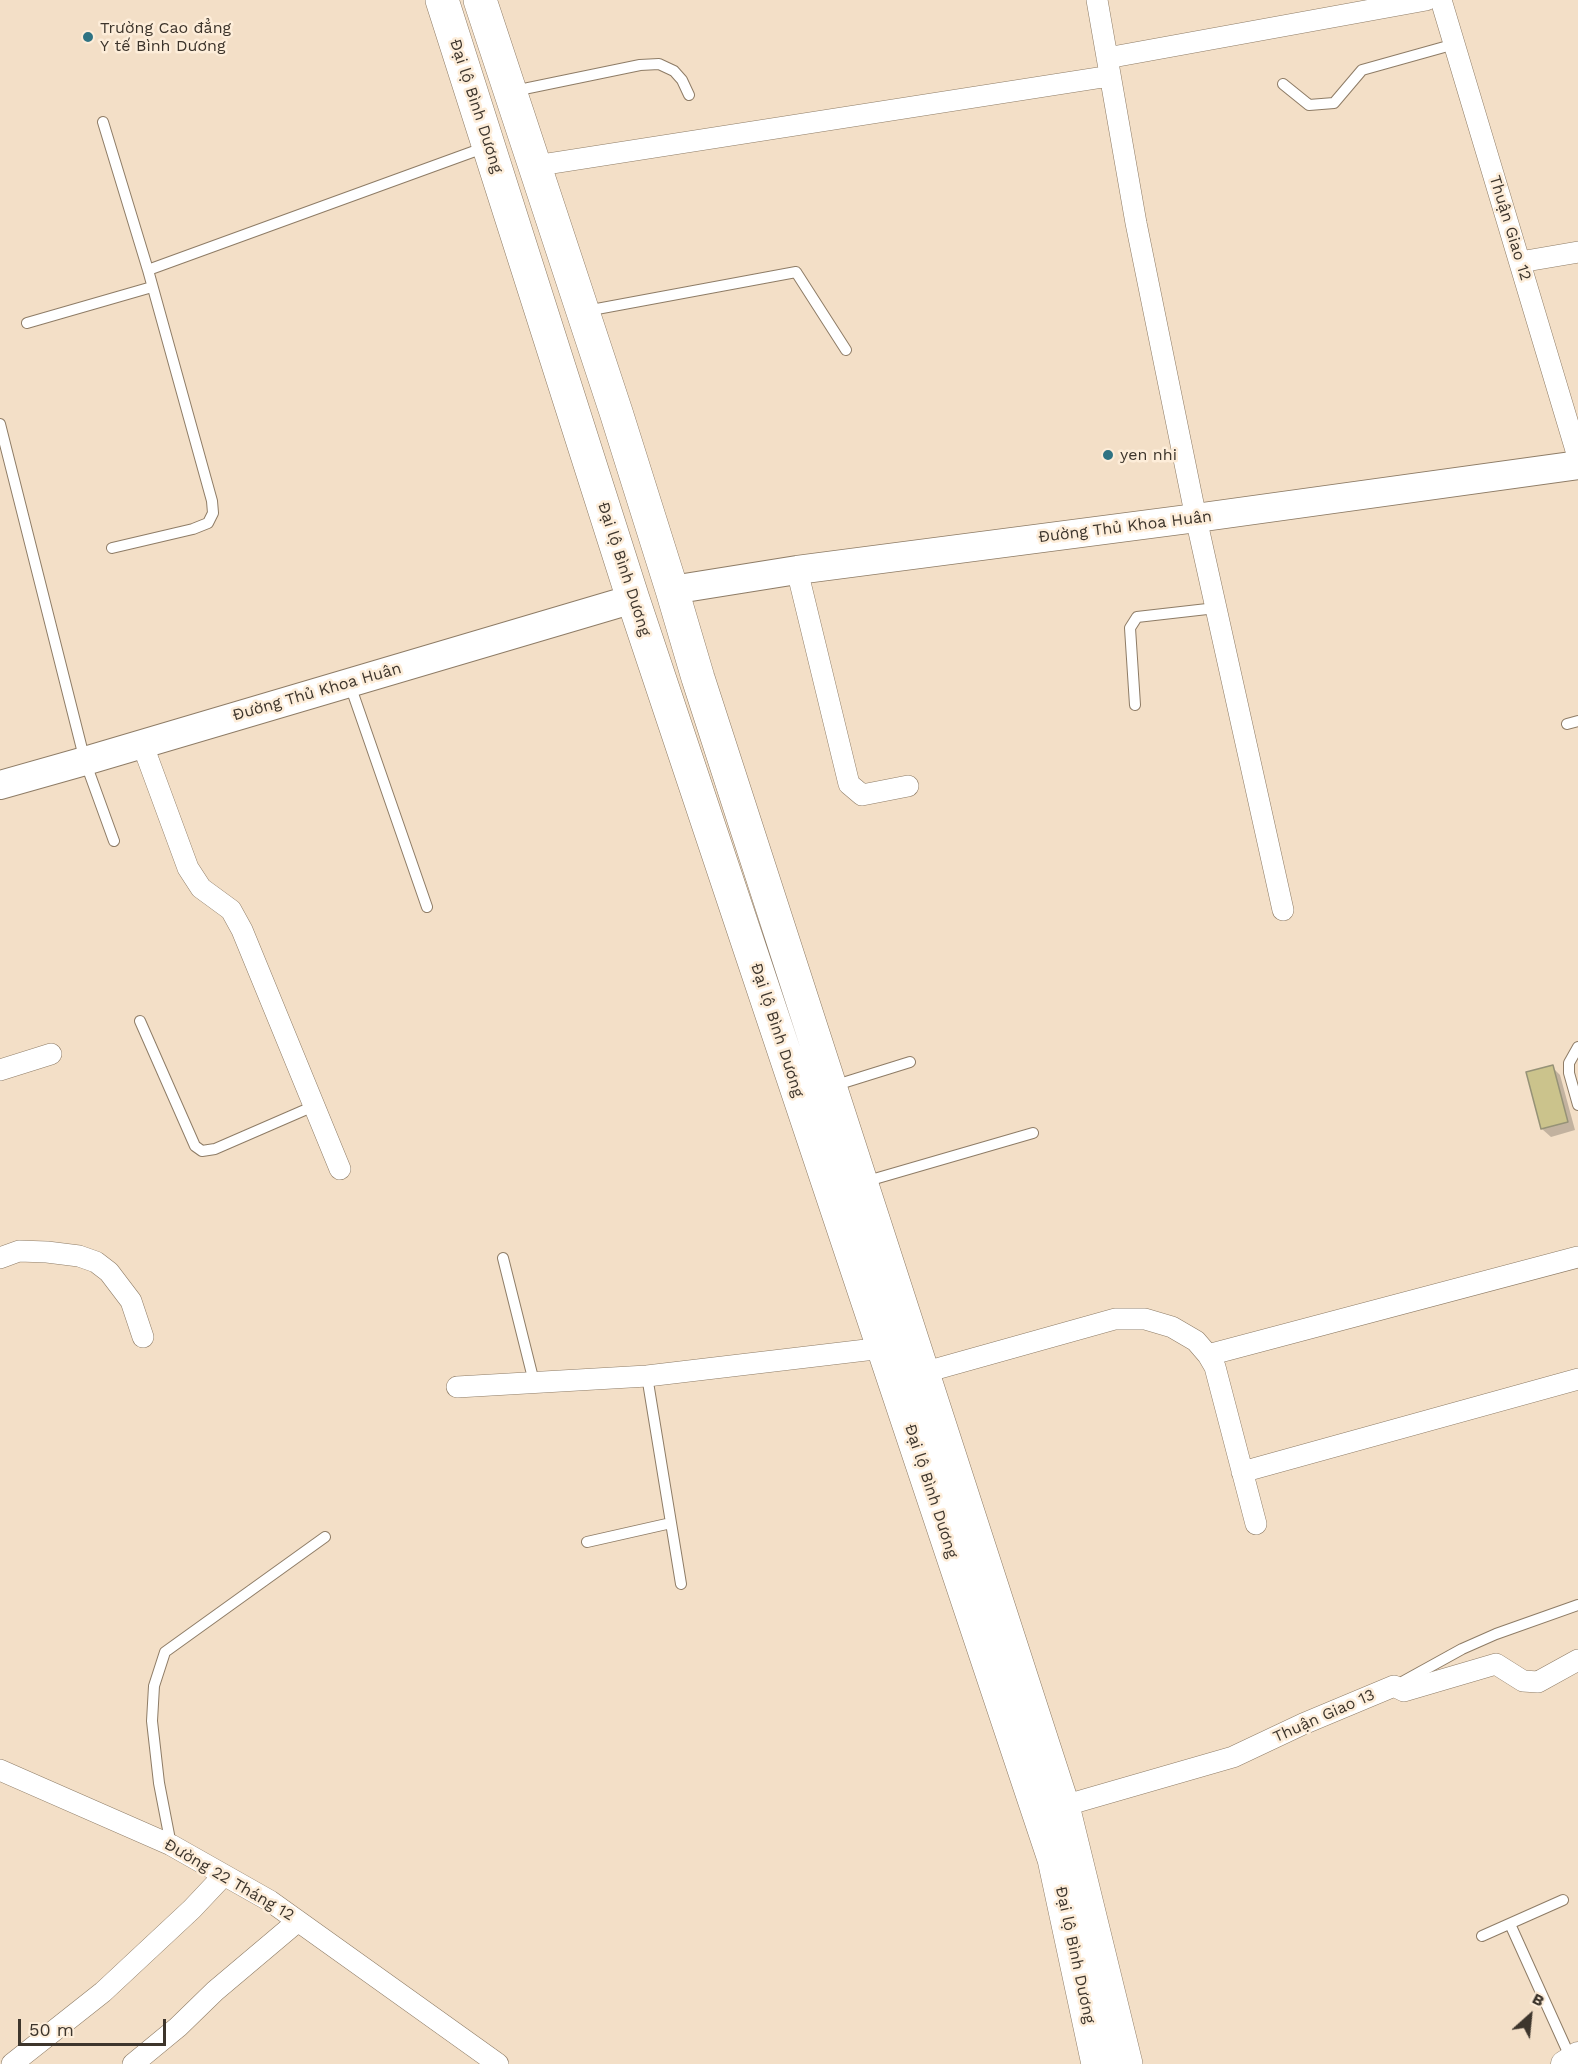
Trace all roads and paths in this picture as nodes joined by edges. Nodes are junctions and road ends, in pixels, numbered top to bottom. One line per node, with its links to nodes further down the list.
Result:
1 (442, 0): 12 (highway, Đại lộ Bình Dương)
2 (480, 0): 9 (highway, Đại lộ Bình Dương)
3 (1097, 0): 7 (street)
4 (1426, 0): 7 (street)
5 (1442, 0): 6 (street, Thuận Giao 12)
6 (1455, 44): 8 (lane); 15 (street, Thuận Giao 12)
7 (1109, 67): 13 (street); 24 (street)
8 (1283, 84)
9 (511, 92): 10 (lane); 13 (highway, Đại lộ Bình Dương)
10 (689, 95)
11 (103, 122): 16 (lane)
12 (489, 146): 16 (lane); 28 (highway, Đại lộ Bình Dương)
13 (534, 166): 18 (highway, Đại lộ Bình Dương)
14 (1578, 252): 15 (street)
15 (1520, 262): 22 (street, Thuận Giao 12)
16 (148, 270): 17 (lane)
17 (152, 287): 19 (lane); 25 (lane)
18 (582, 311): 20 (lane); 27 (highway, Đại lộ Bình Dương)
19 (27, 323)
20 (846, 350)
21 (0, 424): 33 (lane)
22 (1578, 457)
23 (1578, 465): 24 (main road, Đường Thủ Khoa Huân)
24 (1196, 518): 26 (main road, Đường Thủ Khoa Huân); 29 (street)
25 (112, 548)
26 (798, 570): 27 (main road, Đường Thủ Khoa Huân); 35 (street)
27 (672, 590): 28 (highway); 44 (highway, Đại lộ Bình Dương)
28 (633, 599): 30 (main road, Đường Thủ Khoa Huân); 54 (highway, Đại lộ Bình Dương)
29 (1216, 608): 31 (lane); 38 (street)
30 (349, 682): 32 (main road, Đường Thủ Khoa Huân); 37 (lane)
31 (1135, 705)
32 (142, 743): 33 (main road, Đường Thủ Khoa Huân); 46 (street)
33 (85, 761): 34 (main road, Đường Thủ Khoa Huân); 36 (lane)
34 (0, 785)
35 (908, 786)
36 (114, 841)
37 (428, 907)
38 (1283, 910)
39 (140, 1021): 46 (lane)
40 (1578, 1047): 45 (lane)
41 (51, 1054): 43 (street)
42 (910, 1062): 44 (lane)
43 (0, 1070)
44 (830, 1088): 49 (highway, Đại lộ Bình Dương)
45 (1578, 1105)
46 (314, 1106): 48 (street)
47 (1033, 1133): 49 (lane)
48 (340, 1169)
49 (861, 1183): 56 (highway, Đại lộ Bình Dương)
50 (0, 1257): 53 (street)
51 (1578, 1257): 55 (street)
52 (503, 1258): 59 (lane)
53 (142, 1337)
54 (883, 1348): 57 (street); 82 (highway, Đại lộ Bình Dương)
55 (1208, 1355): 56 (street); 61 (street)
56 (922, 1373): 71 (highway, Đại lộ Bình Dương)
57 (647, 1376): 59 (street); 62 (lane)
58 (1578, 1379): 61 (street)
59 (534, 1382): 60 (street)
60 (457, 1387)
61 (1242, 1472): 63 (street)
62 (671, 1523): 65 (lane); 66 (lane)
63 (1256, 1524)
64 (324, 1538): 72 (lane)
65 (587, 1542)
66 (681, 1584)
67 (1578, 1605): 69 (lane)
68 (1578, 1660): 69 (street, Thuận Giao 13)
69 (1394, 1686): 71 (street, Thuận Giao 13)
70 (2, 1775): 72 (street, Đường 22 Tháng 12)
71 (1063, 1806): 83 (highway, Đại lộ Bình Dương)
72 (171, 1845): 73 (street, Đường 22 Tháng 12)
73 (224, 1875): 75 (street, Đường 22 Tháng 12); 79 (street)
74 (1563, 1900): 76 (lane)
75 (298, 1921): 80 (street); 81 (street, Đường 22 Tháng 12)
76 (1510, 1924): 77 (lane); 78 (lane)
77 (1482, 1936)
78 (1571, 2059)
79 (12, 2064)
80 (133, 2064)
81 (498, 2064)
82 (1098, 2064)
83 (1126, 2064)

